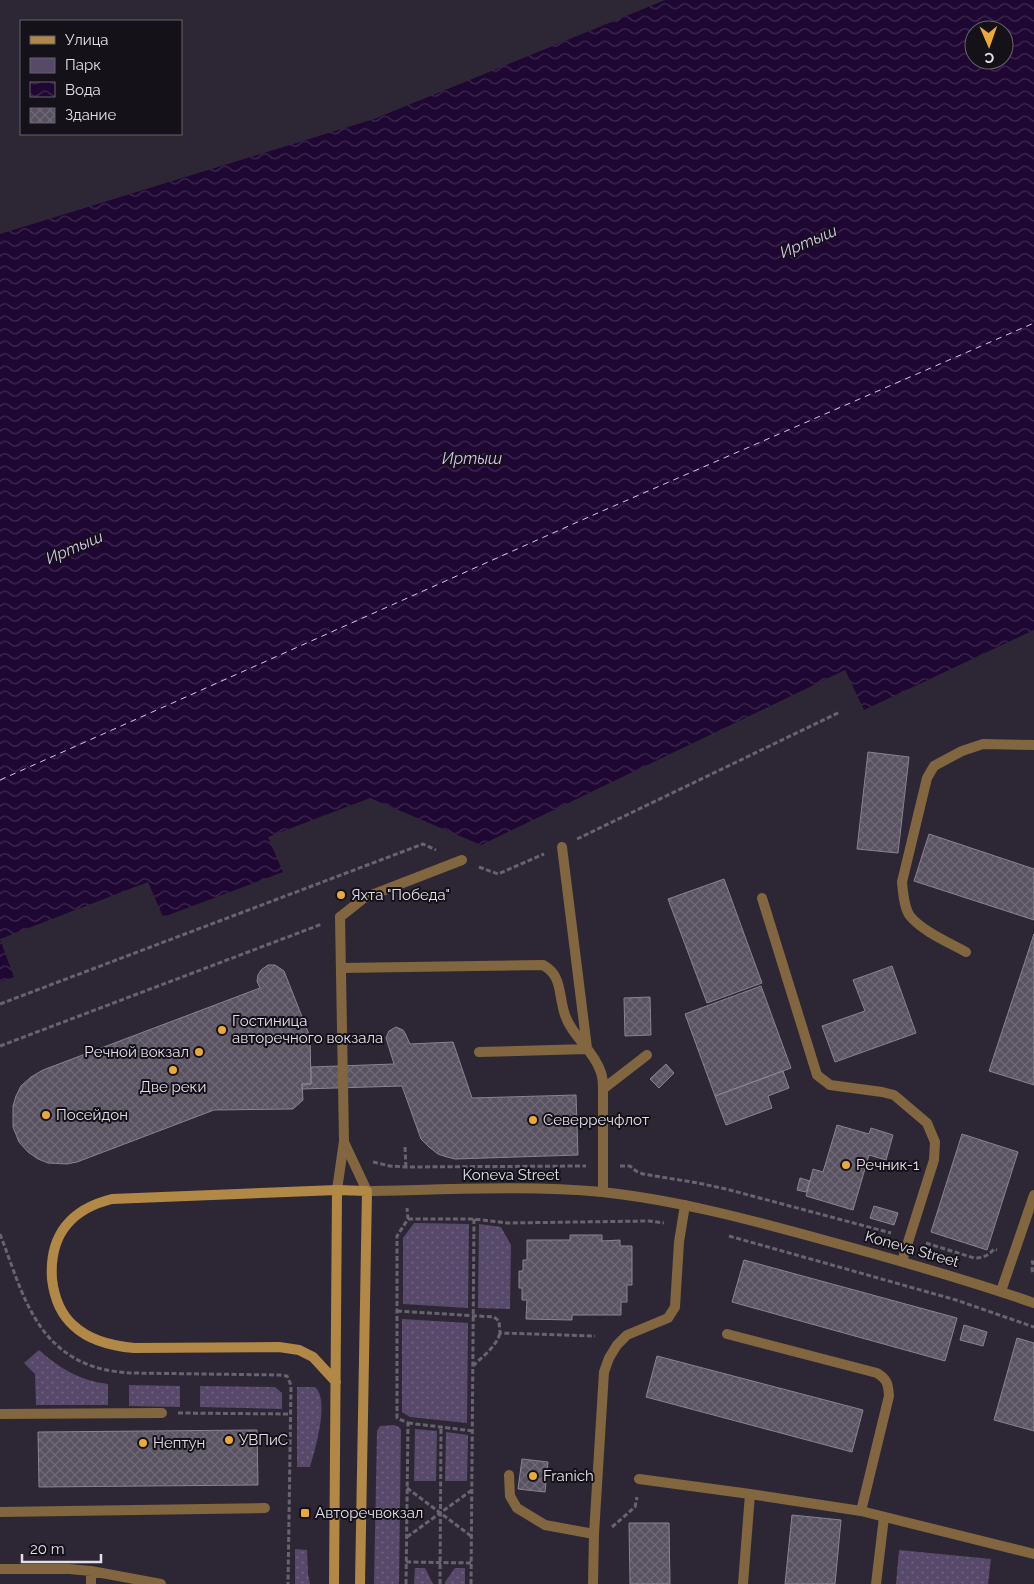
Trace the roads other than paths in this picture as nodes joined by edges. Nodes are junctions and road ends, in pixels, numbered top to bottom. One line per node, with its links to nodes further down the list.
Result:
1 (1034, 745): 5 (street)
2 (562, 847): 7 (street)
3 (462, 860): 6 (street)
4 (762, 898): 17 (street)
5 (966, 952)
6 (341, 968): 7 (street); 11 (street)
7 (587, 1049): 8 (street); 10 (street)
8 (479, 1052)
9 (647, 1055): 10 (street)
10 (603, 1089): 14 (street)
11 (344, 1141): 12 (street); 13 (street)
12 (337, 1190): 13 (main road); 21 (main road); 21 (main road)
13 (367, 1191): 14 (street, Koneva Street); 38 (main road)
14 (603, 1192): 16 (street, Koneva Street)
15 (1034, 1195): 18 (street)
16 (686, 1205): 17 (street, Koneva Street); 31 (street)
17 (902, 1261): 18 (street, Koneva Street)
18 (1001, 1291): 19 (street, Koneva Street)
19 (1034, 1303)
20 (727, 1334): 28 (street)
21 (336, 1382): 37 (main road)
22 (162, 1413): 23 (street)
23 (0, 1414)
24 (509, 1475): 31 (street)
25 (639, 1479): 26 (street)
26 (750, 1494): 28 (street); 40 (street)
27 (264, 1508): 29 (street)
28 (861, 1511): 30 (street)
29 (0, 1512)
30 (884, 1517): 32 (street); 41 (street)
31 (594, 1534): 39 (street)
32 (1034, 1554)
33 (0, 1569): 34 (street)
34 (91, 1571): 35 (street); 36 (street)
35 (91, 1584)
36 (161, 1584)
37 (334, 1584)
38 (360, 1584)
39 (593, 1584)
40 (743, 1584)
41 (876, 1584)

